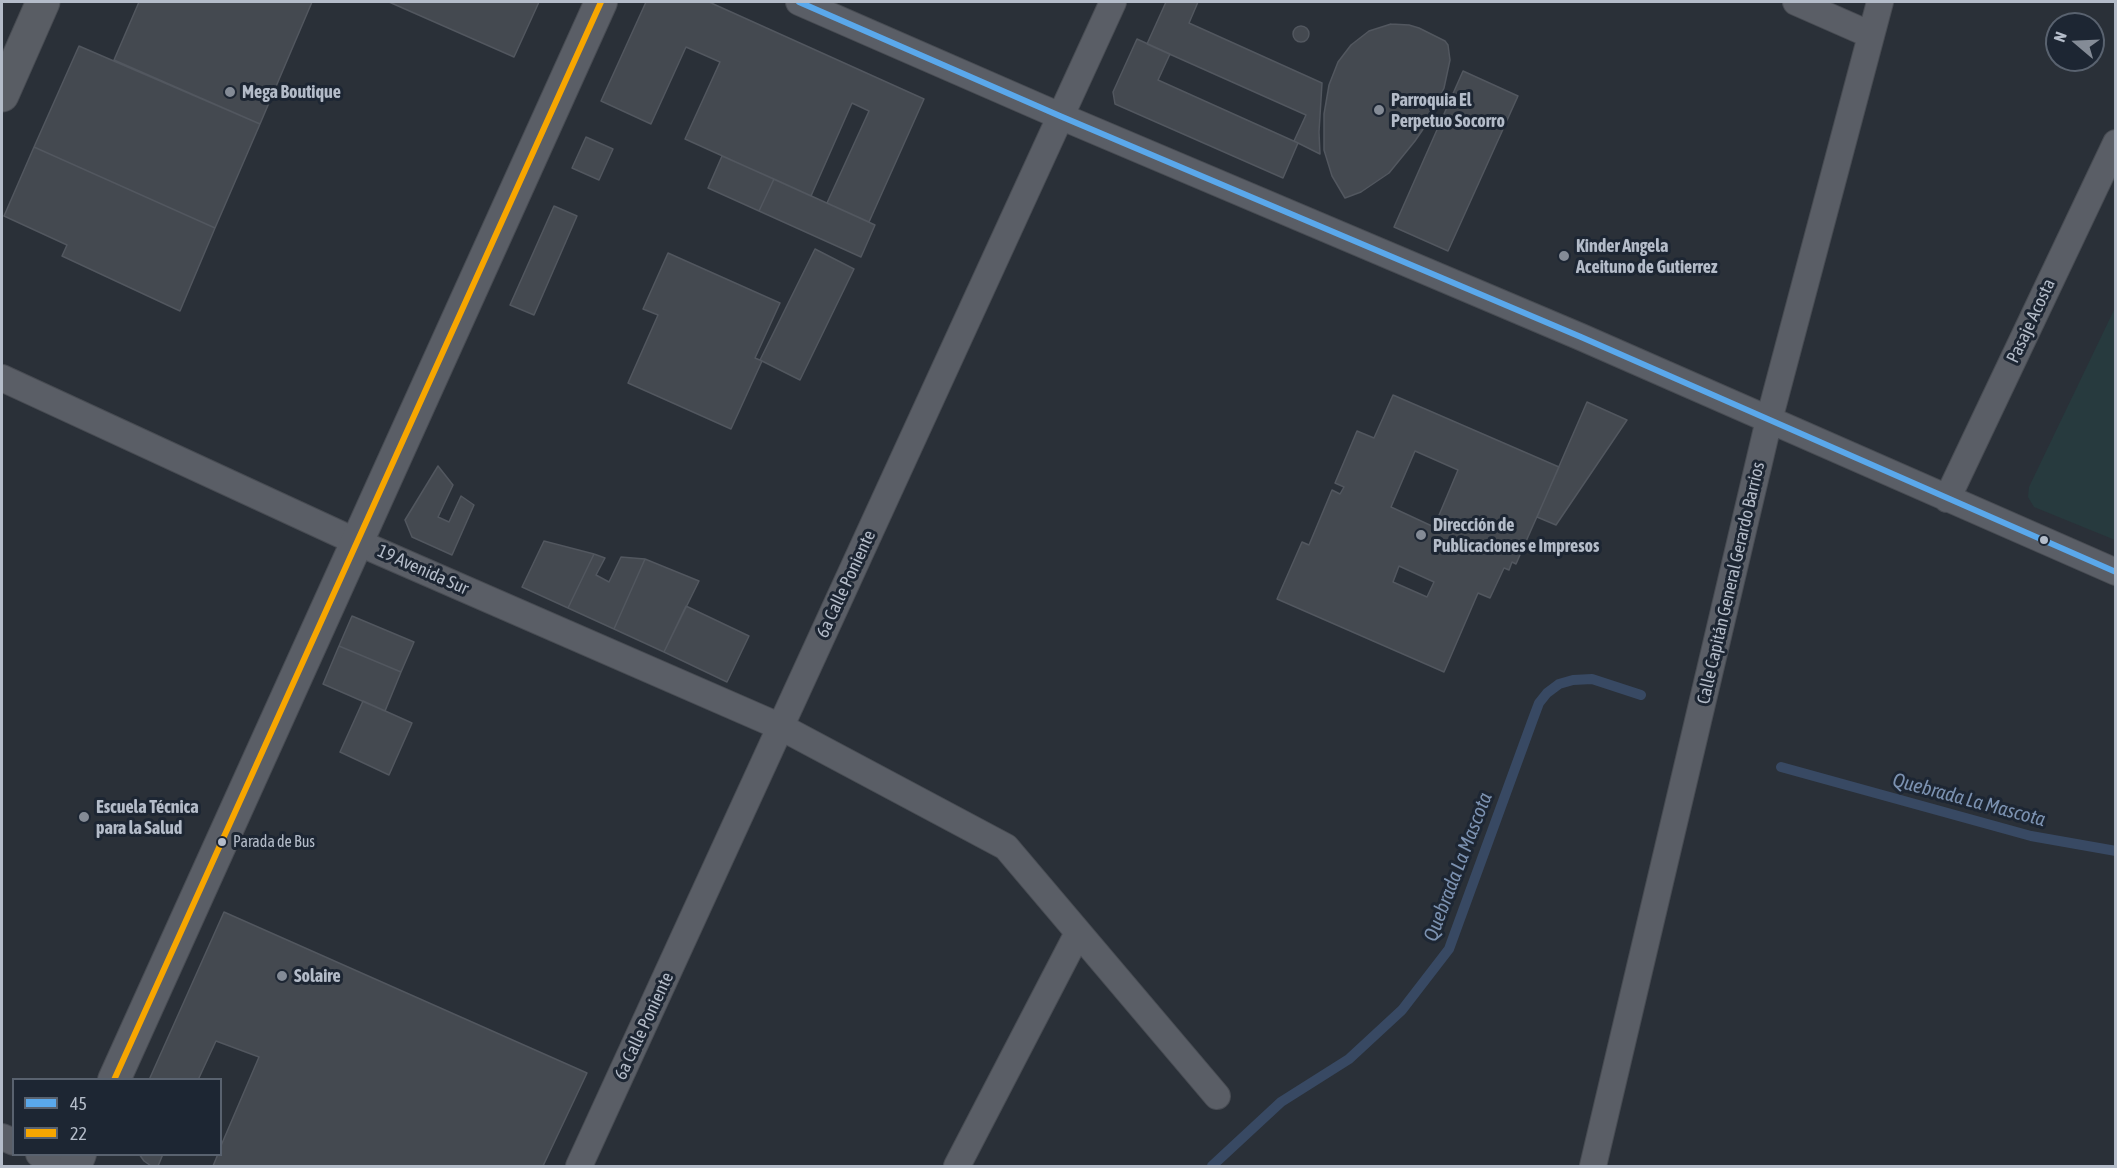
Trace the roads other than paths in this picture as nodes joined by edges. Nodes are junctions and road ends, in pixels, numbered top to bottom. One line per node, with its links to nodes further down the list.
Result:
1 (43, 2): 8 (main road)
2 (601, 2): 14 (street)
3 (799, 2): 9 (street)
4 (1113, 2): 9 (street, 6a Calle Poniente)
5 (1796, 2): 7 (street)
6 (1880, 2): 7 (street, Calle Capitán General Gerardo Barrios)
7 (1871, 35): 12 (street, Calle Capitán General Gerardo Barrios)
8 (2, 95)
9 (1060, 116): 12 (street); 16 (street, 6a Calle Poniente)
10 (2115, 143): 13 (street, Pasaje Acosta)
11 (2, 378): 14 (street, 19 Avenida Sur)
12 (1769, 420): 13 (street); 24 (street, Calle Capitán General Gerardo Barrios)
13 (1947, 499): 15 (street)
14 (357, 542): 16 (street, 19 Avenida Sur); 18 (street)
15 (2115, 572)
16 (781, 727): 17 (street, 19 Avenida Sur); 22 (street, 6a Calle Poniente)
17 (1078, 933): 19 (street, 19 Avenida Sur); 23 (street)
18 (115, 1078)
19 (1217, 1096)
20 (41, 1156): 21 (street)
21 (65, 1167)
22 (579, 1167)
23 (957, 1167)
24 (1593, 1167)

